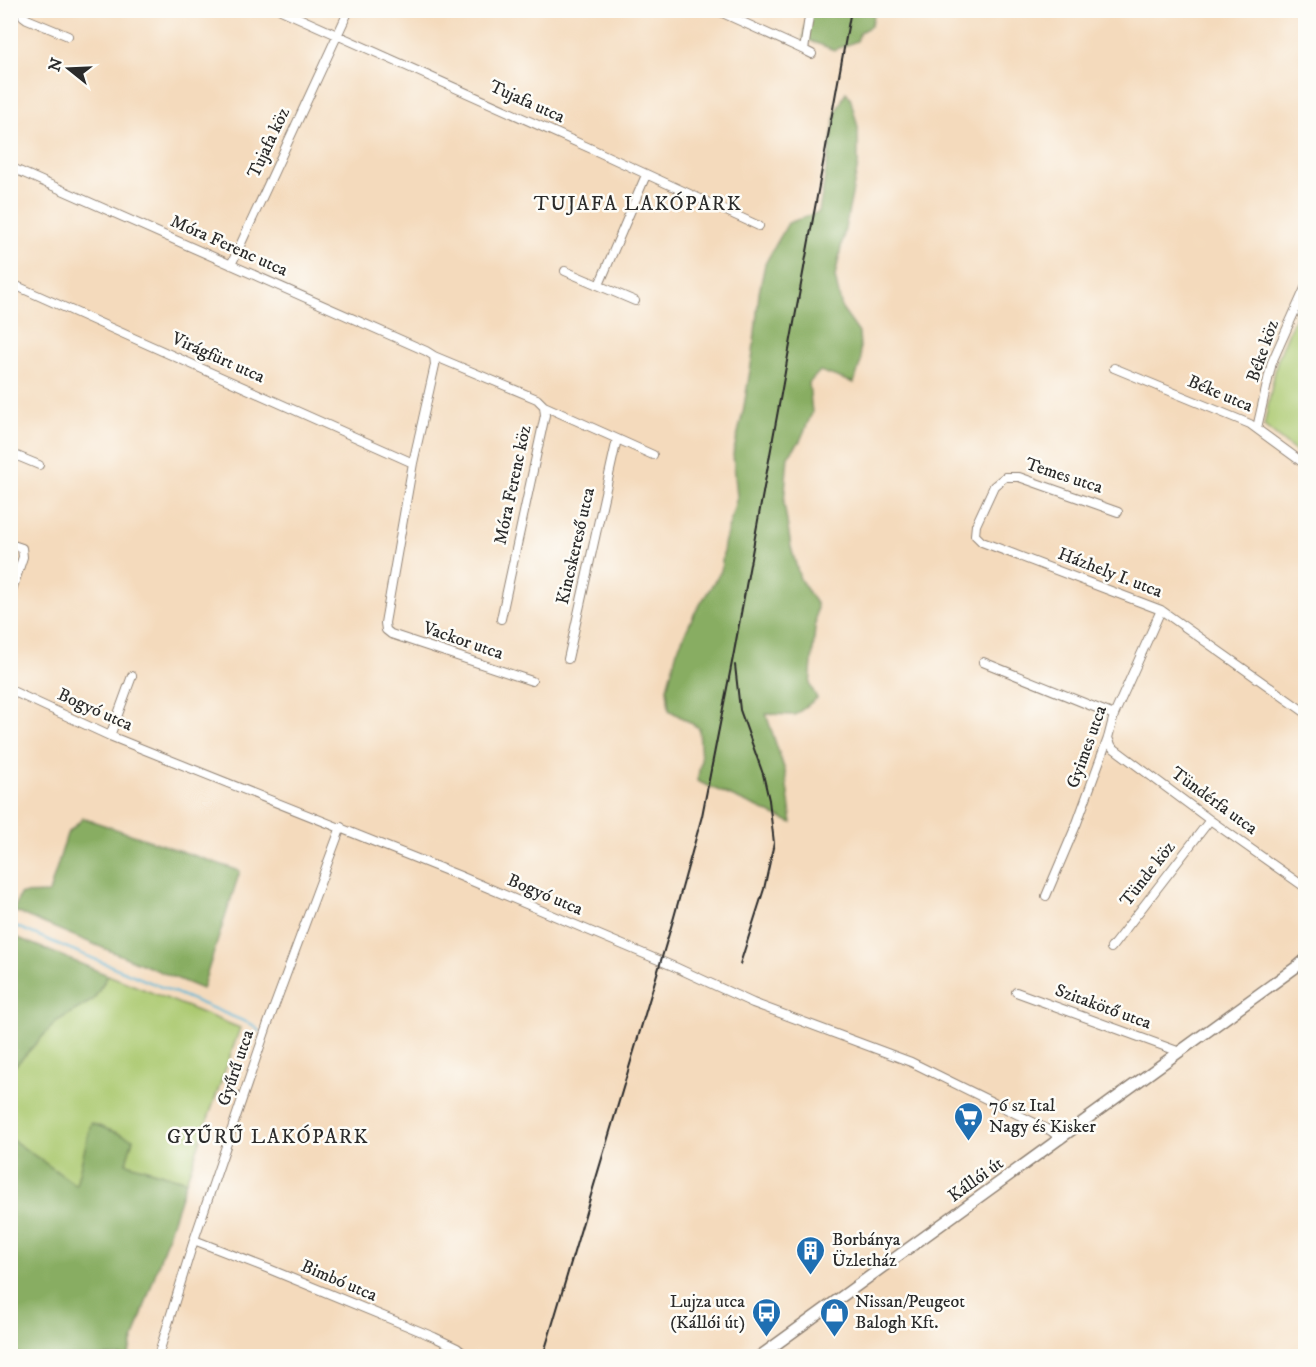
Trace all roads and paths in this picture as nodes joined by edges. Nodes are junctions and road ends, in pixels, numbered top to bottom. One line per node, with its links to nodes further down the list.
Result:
1 (22, 10): 6 (street)
2 (281, 10): 7 (street, Tujafa utca)
3 (349, 10): 7 (street, Tujafa köz)
4 (716, 10): 5 (street)
5 (810, 10)
6 (68, 36)
7 (337, 36): 9 (street, Tujafa utca); 11 (street, Tujafa köz)
8 (10, 167): 11 (street, Móra Ferenc utca)
9 (646, 175): 10 (street, Tujafa utca); 14 (street)
10 (759, 226)
11 (231, 265): 17 (street, Móra Ferenc utca)
12 (565, 271): 14 (street)
13 (10, 283): 24 (street, Virágfürt utca)
14 (599, 285): 16 (street)
15 (1305, 286): 20 (street, Béke köz)
16 (635, 301)
17 (434, 356): 19 (street, Móra Ferenc köz); 24 (street)
18 (1114, 368): 20 (street, Béke utca)
19 (544, 406): 21 (street); 32 (street, Móra Ferenc köz)
20 (1257, 428): 26 (street, Béke utca)
21 (617, 439): 23 (street); 33 (street, Kincskereső utca)
22 (10, 453): 25 (street)
23 (653, 455)
24 (412, 463): 36 (street, Vackor utca)
25 (39, 465)
26 (1305, 465)
27 (1118, 512): 28 (street, Temes utca)
28 (982, 542): 31 (street, Házhely I. utca)
29 (10, 544): 30 (street)
30 (10, 596)
31 (1161, 610): 38 (street, Házhely I. utca); 39 (street, Gyimes utca)
32 (501, 619)
33 (568, 659)
34 (983, 662): 39 (street)
35 (132, 676): 40 (street)
36 (532, 681)
37 (10, 690): 40 (street, Bogyó utca)
38 (1305, 713)
39 (1114, 715): 41 (street, Gyimes utca)
40 (110, 736): 43 (street, Bogyó utca)
41 (1108, 738): 42 (street, Tündérfa utca); 45 (street, Gyimes utca)
42 (1210, 820): 44 (street, Tündérfa utca); 46 (street, Tünde köz)
43 (341, 827): 50 (street, Bogyó utca); 51 (street, Gyűrű utca)
44 (1303, 883)
45 (1046, 896)
46 (1111, 948)
47 (1303, 962): 49 (main road, Kállói út)
48 (1016, 992): 49 (street, Szitakötő utca)
49 (1179, 1052): 50 (main road, Kállói út)
50 (1061, 1138): 54 (main road, Kállói út)
51 (194, 1240): 52 (street, Gyűrű utca); 53 (street, Bimbó utca)
52 (158, 1356)
53 (468, 1356)
54 (760, 1356)

